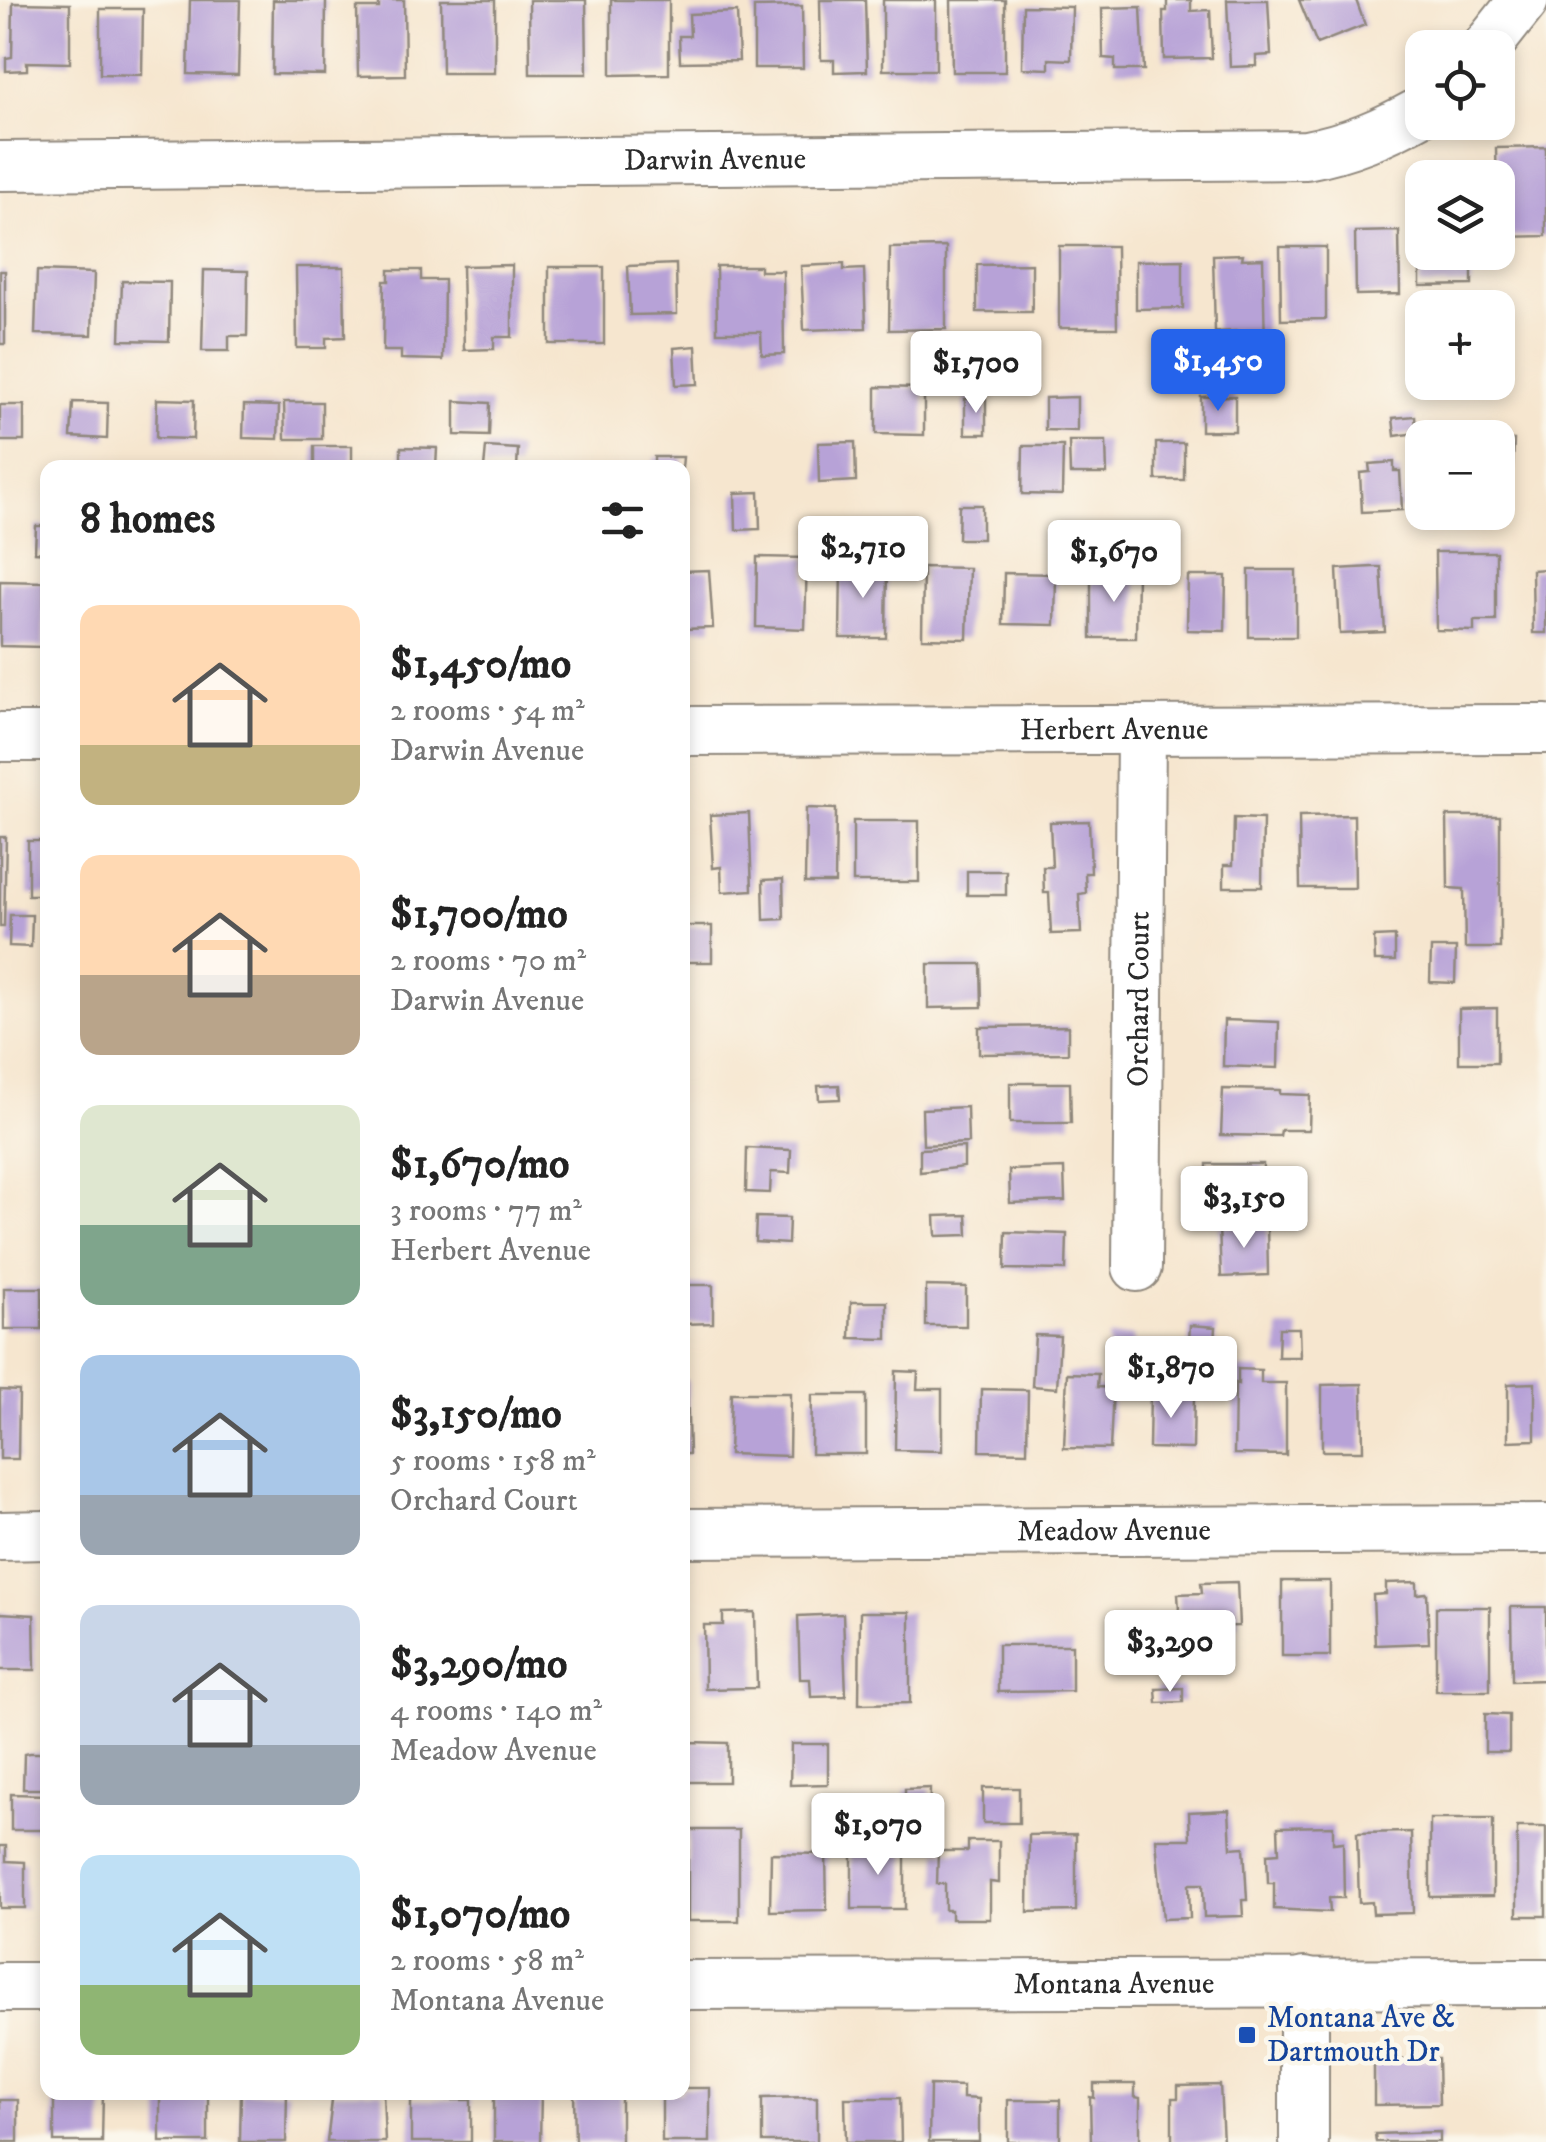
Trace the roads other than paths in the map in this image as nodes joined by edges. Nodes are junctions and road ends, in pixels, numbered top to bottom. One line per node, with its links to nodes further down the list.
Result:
1 (1524, 0): 2 (street)
2 (1500, 30)
3 (1405, 120): 4 (street, Darwin Avenue)
4 (0, 166)
5 (1141, 730): 6 (street, Herbert Avenue); 7 (street, Herbert Avenue); 10 (street, Orchard Court)
6 (1546, 730)
7 (690, 731)
8 (0, 737): 9 (street)
9 (40, 737)
10 (1136, 1267)
11 (1546, 1529): 12 (street, Meadow Avenue)
12 (690, 1533)
13 (0, 1536): 14 (street)
14 (40, 1536)
15 (1304, 1982): 16 (street, Montana Avenue); 17 (street, Montana Avenue); 20 (street)
16 (1546, 1982)
17 (690, 1985)
18 (0, 1987): 19 (street)
19 (40, 1987)
20 (1304, 2142)

